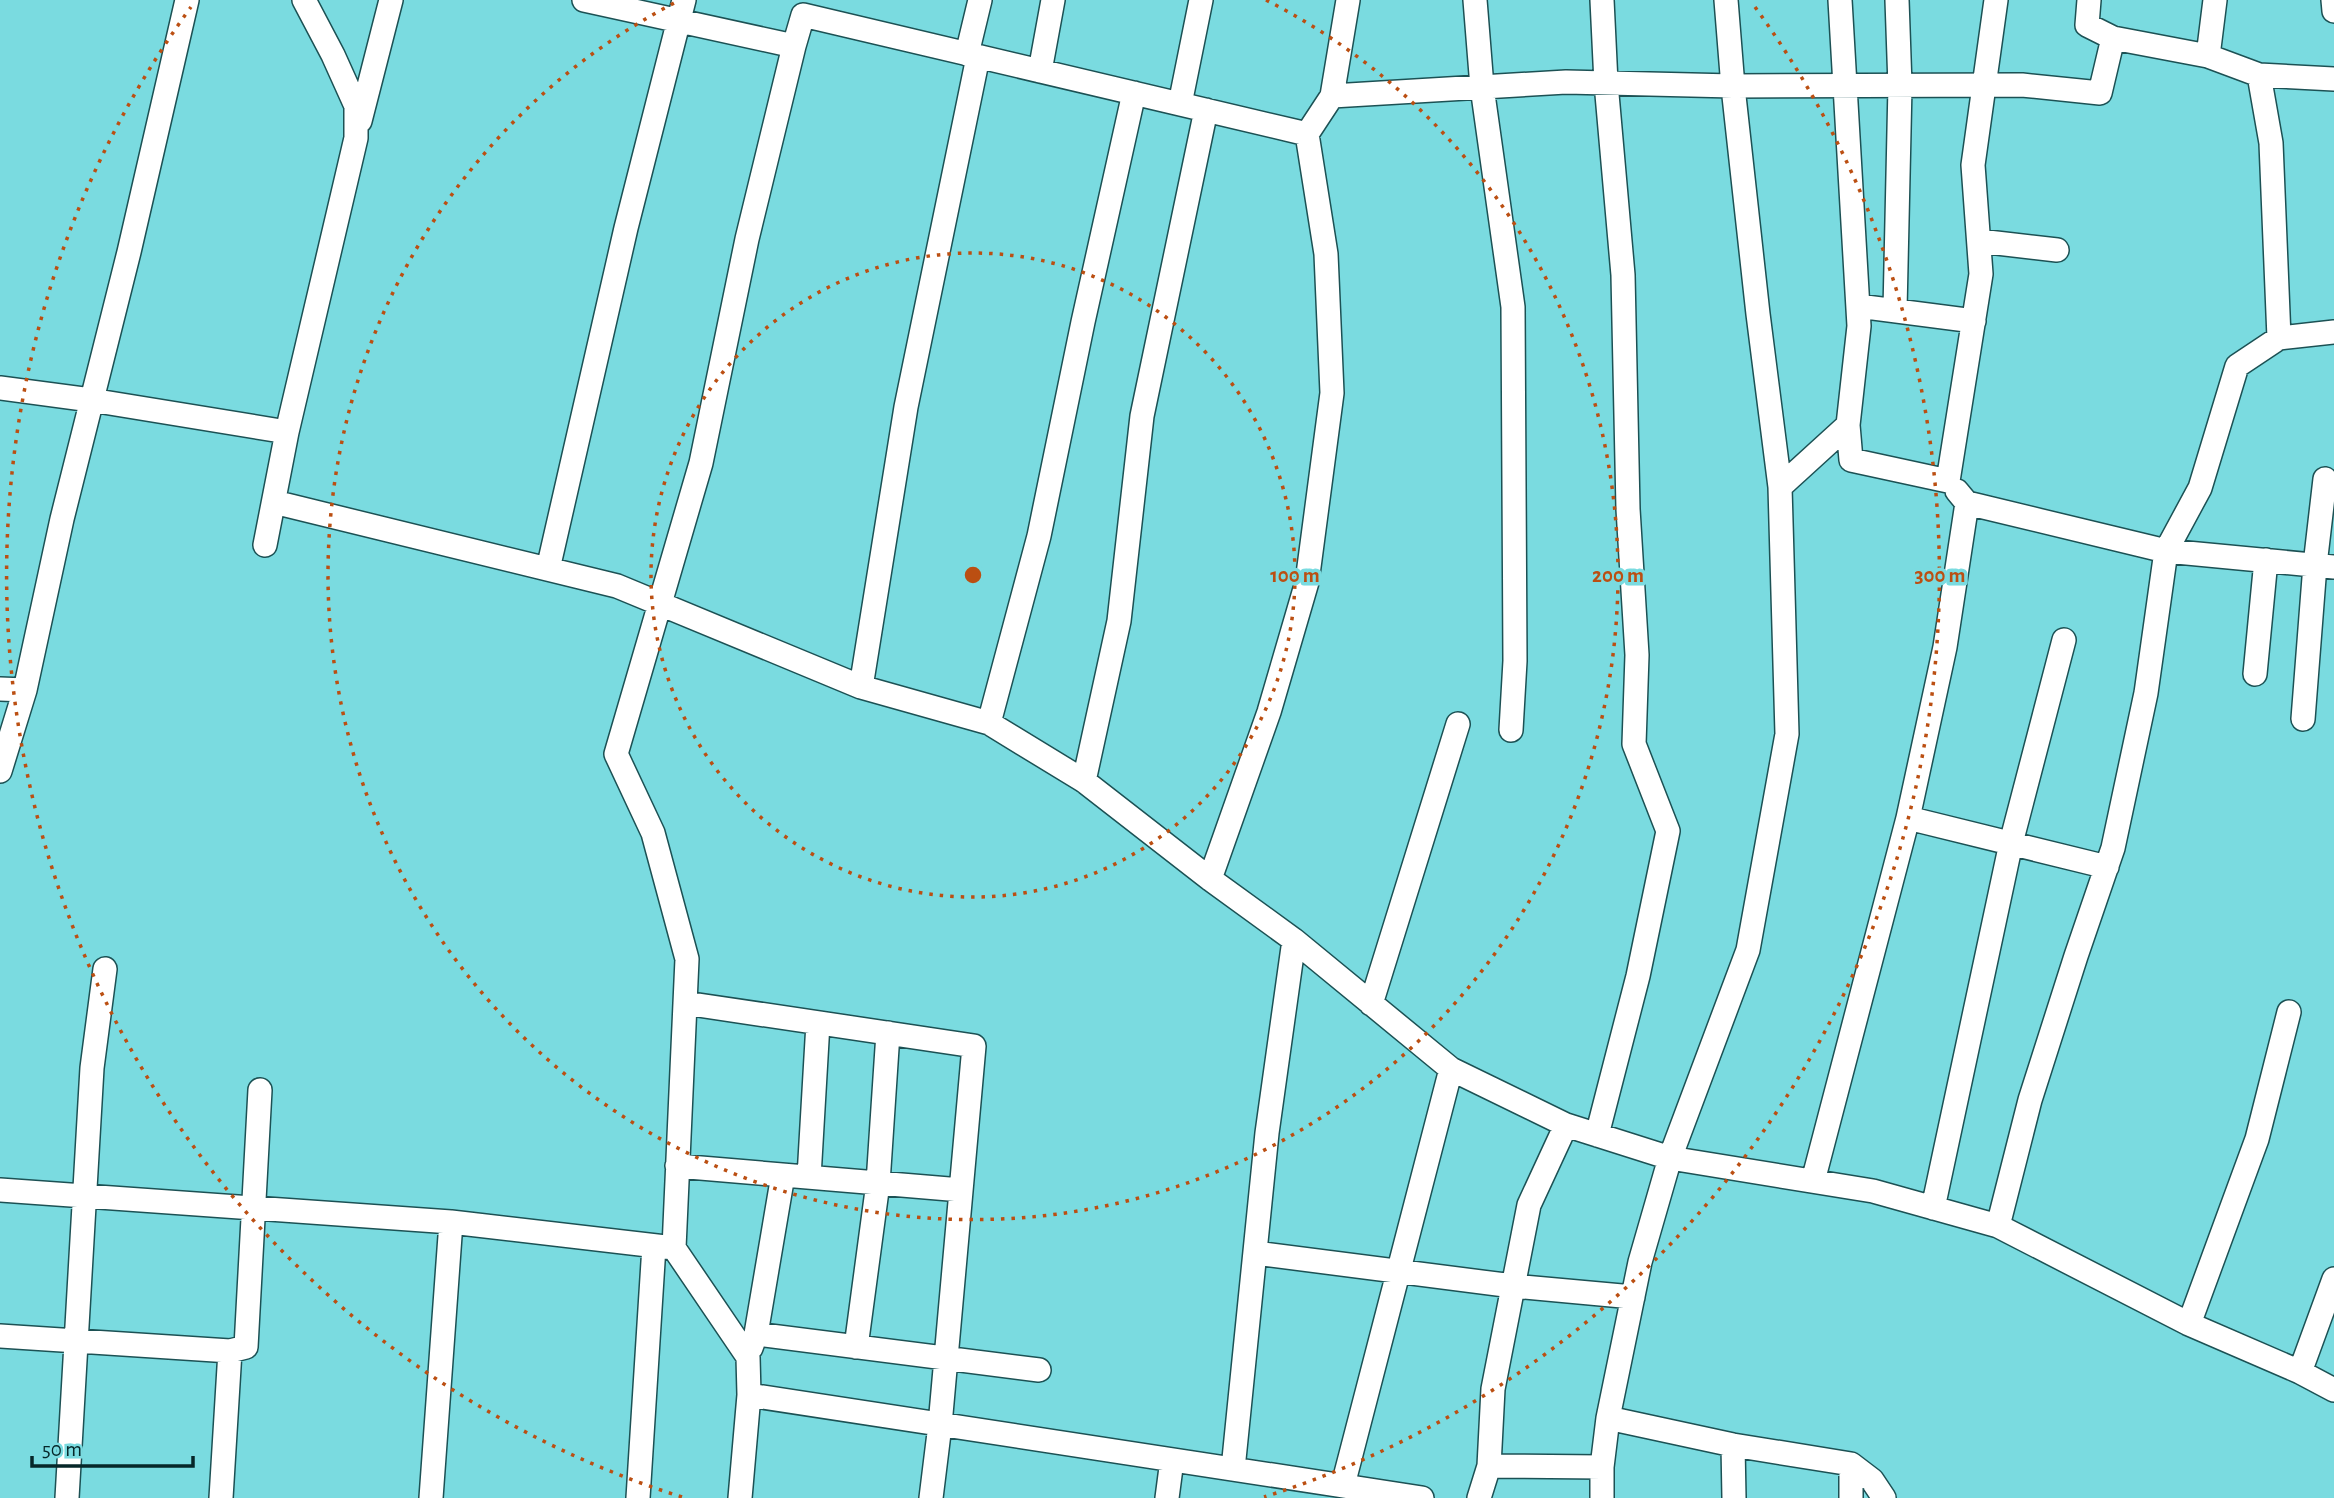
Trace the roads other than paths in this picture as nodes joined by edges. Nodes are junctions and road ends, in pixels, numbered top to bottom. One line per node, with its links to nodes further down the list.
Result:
1 (187, 0): 48 (street)
2 (304, 0): 39 (street)
3 (391, 0): 39 (street)
4 (584, 0): 19 (street)
5 (980, 0): 23 (street)
6 (1053, 0): 25 (street)
7 (1201, 0): 36 (street)
8 (1348, 0): 35 (street)
9 (1475, 0): 33 (street)
10 (1602, 0): 28 (street)
11 (1726, 0): 30 (street)
12 (1840, 0): 31 (street)
13 (1897, 0): 32 (street)
14 (1996, 0): 29 (street)
15 (2089, 0): 21 (street)
16 (2215, 0): 24 (street)
17 (2333, 0): 20 (street)
18 (805, 8): 22 (street); 23 (street)
19 (682, 10): 22 (street); 60 (street)
20 (2334, 10)
21 (2113, 38): 24 (street); 29 (street)
22 (794, 46): 61 (street)
23 (973, 55): 25 (street); 64 (street)
24 (2208, 56): 26 (street)
25 (1040, 71): 34 (street)
26 (2259, 75): 27 (street); 46 (street)
27 (2334, 79)
28 (1606, 83): 30 (street); 33 (street); 87 (street)
29 (1983, 85): 32 (street); 40 (street)
30 (1733, 86): 31 (street); 53 (street)
31 (1844, 86): 32 (street); 42 (street)
32 (1900, 86): 43 (street)
33 (1482, 87): 35 (street); 70 (street)
34 (1135, 93): 36 (street); 68 (street)
35 (1332, 96): 38 (street)
36 (1180, 104): 37 (street)
37 (1206, 110): 38 (street); 72 (street)
38 (1307, 134): 76 (street)
39 (356, 138): 50 (street)
40 (1979, 241): 41 (street); 44 (street)
41 (2057, 250)
42 (1858, 306): 43 (street); 49 (street)
43 (1895, 310): 44 (street)
44 (1974, 321): 52 (street)
45 (2334, 332): 46 (street)
46 (2279, 338): 57 (street)
47 (0, 388): 48 (street)
48 (91, 400): 50 (street); 66 (street)
49 (1848, 425): 52 (street); 53 (street)
50 (287, 432): 54 (street)
51 (2325, 479): 59 (street)
52 (1948, 481): 55 (street)
53 (1780, 487): 88 (street)
54 (274, 502): 56 (street); 60 (street)
55 (1967, 503): 57 (street); 73 (street)
56 (265, 545)
57 (2166, 551): 58 (street); 75 (street)
58 (2266, 560): 59 (street); 63 (street)
59 (2324, 566): 67 (street)
60 (548, 569): 61 (street)
61 (661, 605): 64 (street); 79 (street)
62 (2064, 640): 74 (street)
63 (2255, 674)
64 (861, 687): 68 (street)
65 (0, 689): 66 (street)
66 (24, 690): 71 (street)
67 (2303, 719)
68 (989, 723): 72 (street)
69 (1458, 724): 80 (street)
70 (1511, 730)
71 (0, 771)
72 (1084, 781): 76 (street)
73 (1908, 818): 74 (street); 92 (street)
74 (2011, 843): 75 (street); 97 (street)
75 (2107, 867): 100 (street)
76 (1210, 879): 77 (street)
77 (1294, 940): 80 (street); 102 (street)
78 (106, 970): 96 (street)
79 (685, 1003): 82 (street); 89 (street)
80 (1371, 1004): 84 (street)
81 (2289, 1012): 107 (street)
82 (818, 1023): 83 (street); 91 (street)
83 (888, 1033): 93 (street); 95 (street)
84 (1451, 1069): 86 (street); 103 (street)
85 (260, 1090): 98 (street)
86 (1566, 1125): 87 (street); 105 (street)
87 (1597, 1135): 88 (street)
88 (1670, 1158): 92 (street); 106 (street)
89 (677, 1166): 90 (street); 101 (street)
90 (783, 1175): 91 (street); 108 (street)
91 (809, 1177): 93 (street)
92 (1814, 1181): 97 (street)
93 (878, 1183): 95 (street); 111 (street)
94 (0, 1189): 96 (street)
95 (961, 1190): 114 (street)
96 (84, 1196): 98 (street); 110 (street)
97 (1933, 1208): 100 (street)
98 (253, 1209): 99 (street); 112 (street)
99 (452, 1222): 101 (street); 130 (street)
100 (1998, 1226): 107 (street)
101 (664, 1247): 113 (street); 131 (street)
102 (1255, 1253): 103 (street); 126 (street)
103 (1398, 1271): 105 (street); 127 (street)
104 (2334, 1279): 116 (street)
105 (1513, 1286): 106 (street); 124 (street)
106 (1633, 1297): 119 (street)
107 (2189, 1324): 116 (street)
108 (756, 1334): 111 (street); 113 (street)
109 (0, 1336): 110 (street)
110 (76, 1341): 112 (street); 128 (street)
111 (856, 1347): 114 (street)
112 (230, 1351): 129 (street)
113 (748, 1357): 118 (street)
114 (946, 1359): 115 (street); 120 (street)
115 (1039, 1370)
116 (2300, 1372): 117 (street)
117 (2334, 1391)
118 (749, 1395): 120 (street); 132 (street)
119 (1608, 1418): 121 (street); 125 (street)
120 (940, 1425): 122 (street); 133 (street)
121 (1733, 1445): 123 (street); 138 (street)
122 (1172, 1460): 126 (street); 134 (street)
123 (1850, 1464): 139 (street); 140 (street)
124 (1489, 1466): 125 (street); 136 (street)
125 (1602, 1467): 137 (street)
126 (1233, 1469): 127 (street)
127 (1343, 1485): 135 (street)
128 (68, 1498)
129 (221, 1498)
130 (431, 1498)
131 (638, 1498)
132 (740, 1498)
133 (931, 1498)
134 (1167, 1498)
135 (1422, 1498)
136 (1479, 1498)
137 (1602, 1498)
138 (1734, 1498)
139 (1851, 1498)
140 (1884, 1498)

